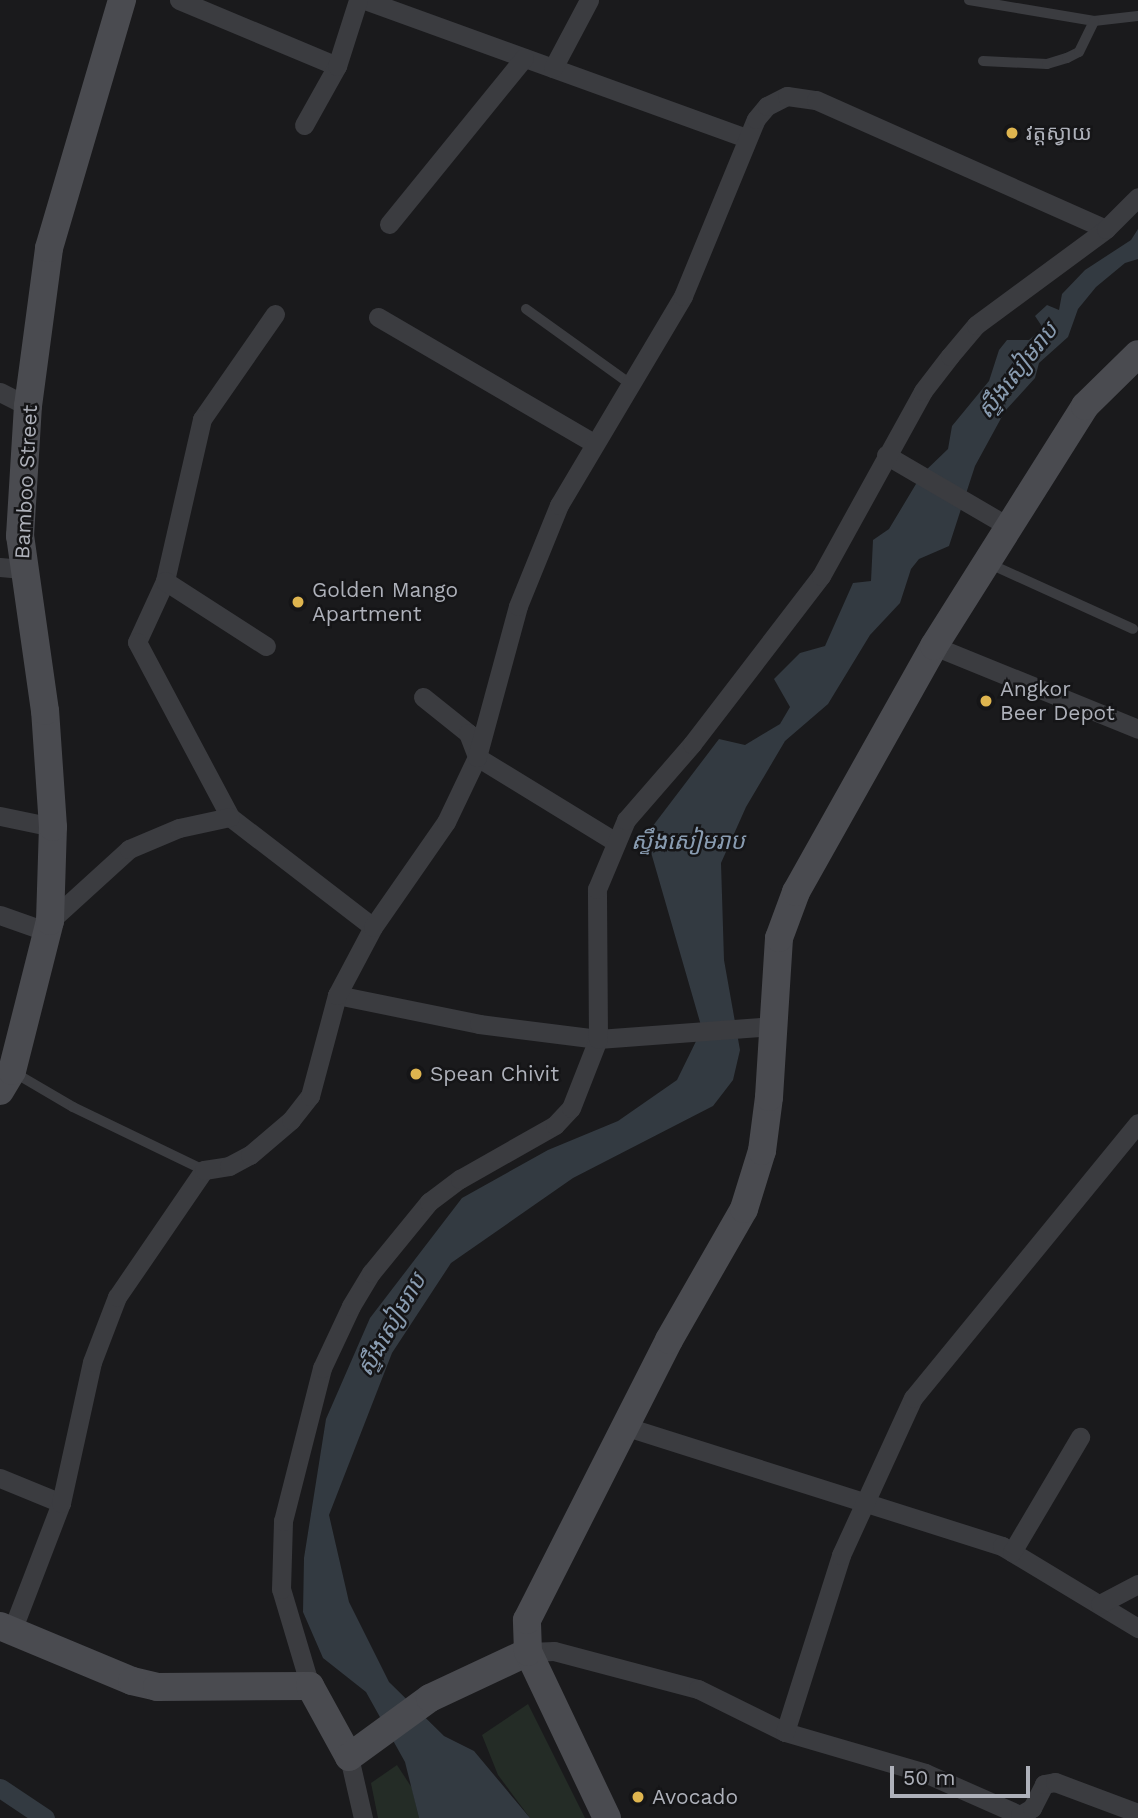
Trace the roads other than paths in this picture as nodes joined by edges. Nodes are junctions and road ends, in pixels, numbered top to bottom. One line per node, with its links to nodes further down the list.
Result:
1 (122, 0): 24 (street, Bamboo Street)
2 (179, 0): 11 (street)
3 (358, 0): 11 (street)
4 (365, 0): 9 (street)
5 (589, 0): 12 (street)
6 (970, 0): 8 (lane)
7 (1138, 16): 8 (lane)
8 (1094, 21): 10 (lane)
9 (524, 58): 12 (street); 16 (street)
10 (983, 61)
11 (337, 66): 13 (street)
12 (553, 68): 14 (street)
13 (304, 125)
14 (746, 138): 17 (street); 22 (street)
15 (1138, 197): 17 (street)
16 (389, 224)
17 (1106, 229): 26 (street)
18 (526, 309): 22 (lane)
19 (275, 314): 30 (street)
20 (378, 317): 25 (street)
21 (1138, 354): 27 (street)
22 (629, 383): 25 (street)
23 (0, 392): 24 (street)
24 (28, 406): 29 (street, Bamboo Street)
25 (594, 443): 36 (street)
26 (895, 459): 27 (street); 40 (street)
27 (1009, 527): 28 (street)
28 (986, 563): 31 (lane); 33 (street)
29 (11, 568): 39 (street, Bamboo Street)
30 (165, 581): 32 (street); 38 (street)
31 (1133, 629)
32 (266, 646)
33 (934, 646): 35 (street); 45 (street)
34 (423, 698): 36 (street)
35 (1138, 729)
36 (477, 757): 40 (street); 43 (street)
37 (0, 816): 39 (street)
38 (230, 817): 42 (street); 43 (street)
39 (53, 827): 42 (street, Bamboo Street)
40 (614, 841): 46 (street)
41 (0, 915): 42 (street)
42 (49, 926): 47 (street, Bamboo Street)
43 (373, 927): 44 (street)
44 (337, 995): 46 (street); 49 (street)
45 (762, 1026): 46 (street); 50 (street)
46 (598, 1039): 61 (street)
47 (6, 1081): 49 (lane)
48 (1138, 1123): 53 (street)
49 (204, 1170): 54 (street)
50 (627, 1427): 53 (street); 60 (street)
51 (1080, 1437): 55 (street)
52 (0, 1478): 54 (street)
53 (863, 1501): 55 (street); 62 (street)
54 (61, 1503): 58 (street)
55 (1012, 1552): 57 (street)
56 (1138, 1584): 57 (street)
57 (1100, 1604): 59 (street)
58 (6, 1627): 61 (street)
59 (1138, 1628)
60 (528, 1652): 62 (street); 63 (street); 66 (street)
61 (310, 1686): 63 (street)
62 (785, 1732): 64 (street)
63 (349, 1757): 65 (street)
64 (1138, 1813)
65 (363, 1818)
66 (607, 1818)

